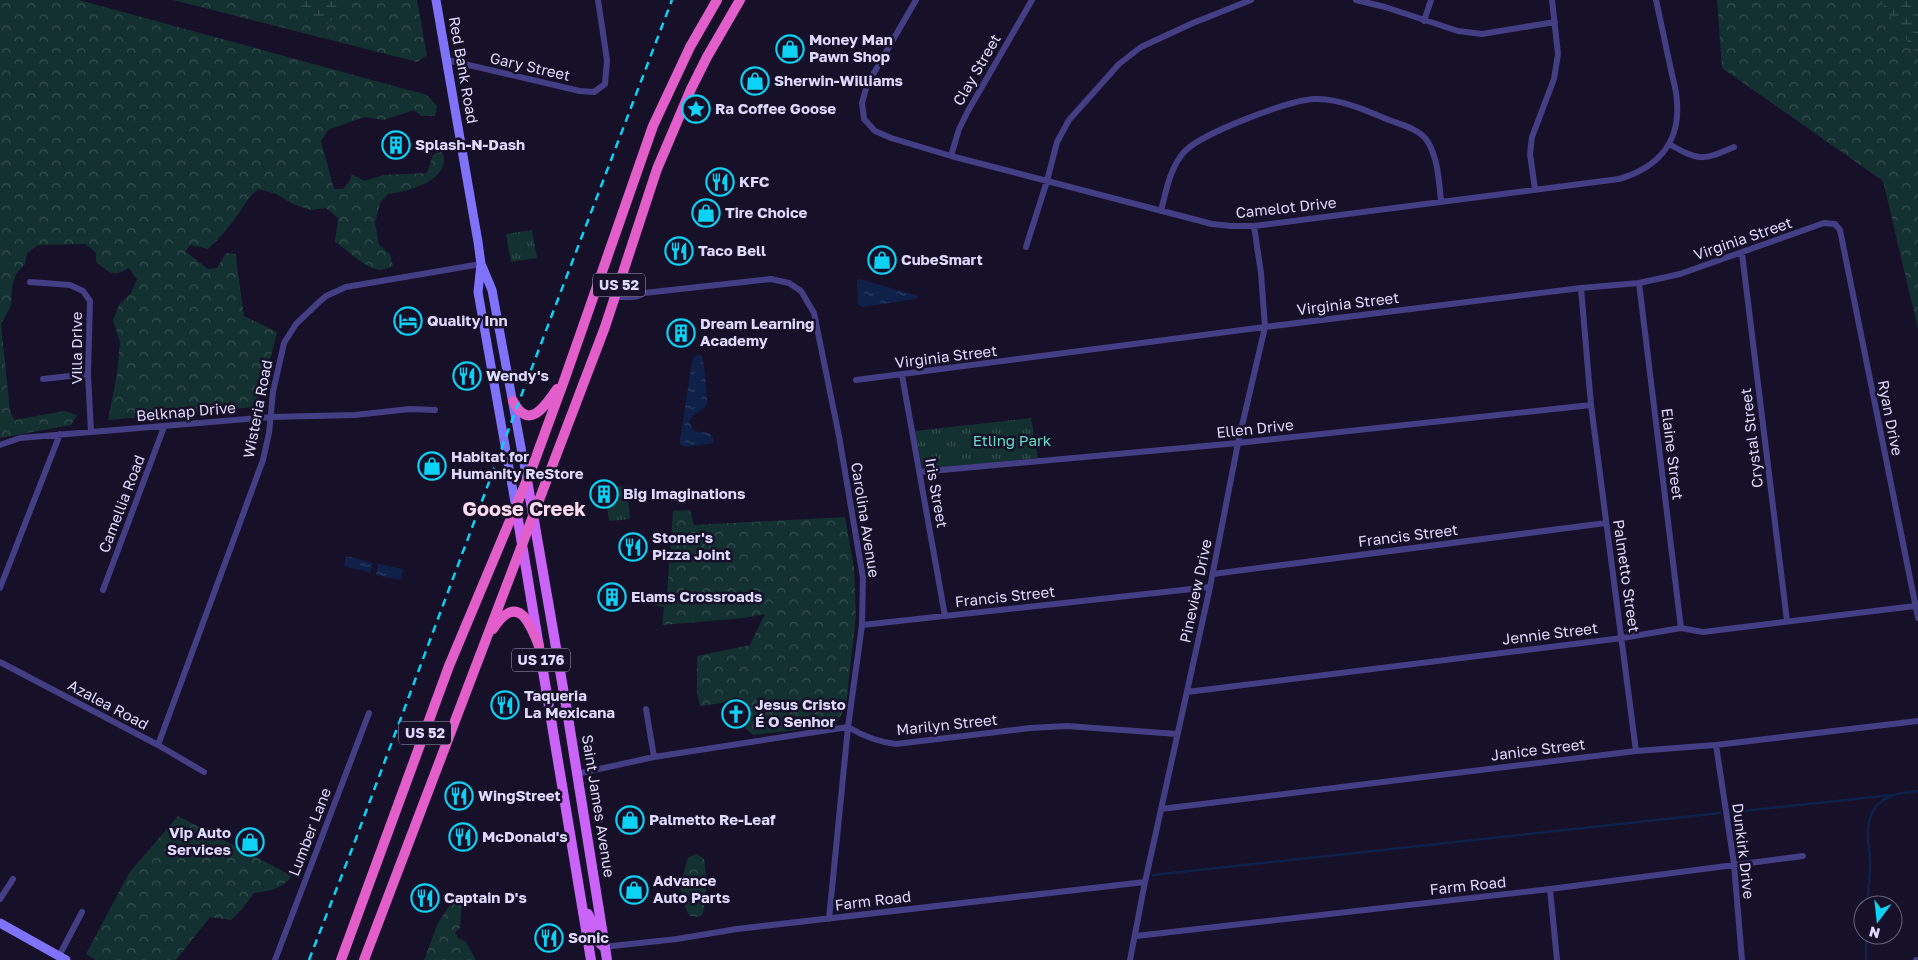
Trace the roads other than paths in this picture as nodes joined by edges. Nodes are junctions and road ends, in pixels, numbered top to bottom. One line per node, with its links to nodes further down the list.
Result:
1 (436, 0): 14 (main road, Red Bank Road)
2 (598, 0): 14 (street, Gary Street)
3 (717, 0): 31 (highway, US 52)
4 (740, 0): 27 (highway, US 52)
5 (916, 0): 17 (street, Camelot Drive)
6 (1032, 0): 17 (street, Clay Street)
7 (1251, 0): 18 (street)
8 (1356, 0): 12 (street)
9 (1431, 0): 12 (street)
10 (1552, 0): 13 (street)
11 (1656, 0): 15 (street, Camelot Drive)
12 (1424, 21): 13 (street)
13 (1555, 22): 19 (street)
14 (447, 60): 26 (main road, Red Bank Road)
15 (1669, 144): 16 (street); 19 (street, Camelot Drive)
16 (1734, 147)
17 (951, 156): 18 (street, Camelot Drive)
18 (1047, 181): 21 (street, Camelot Drive); 24 (street)
19 (1535, 189): 20 (street, Camelot Drive)
20 (1441, 201): 21 (street); 23 (street, Camelot Drive)
21 (1161, 211): 23 (street, Camelot Drive)
22 (1835, 224): 25 (street, Virginia Street); 59 (street, Ryan Drive)
23 (1254, 226): 34 (street, Pineview Drive)
24 (1026, 247)
25 (1742, 253): 29 (street, Virginia Street); 62 (street, Crystal Street)
26 (481, 264): 40 (main road, Red Bank Road); 43 (street, Wisteria Road); 51 (main road, Red Bank Road)
27 (622, 276): 32 (street); 33 (highway, US 52)
28 (30, 282): 35 (street, Villa Drive)
29 (1638, 283): 30 (street, Virginia Street); 64 (street, Elaine Street)
30 (1580, 288): 34 (street, Virginia Street); 41 (street, Palmetto Street)
31 (596, 290): 33 (street, Carolina Avenue); 37 (highway, US 52)
32 (644, 293): 33 (street, Carolina Avenue); 63 (street, Carolina Avenue)
33 (615, 297): 52 (highway, US 52)
34 (1265, 327): 36 (street, Virginia Street); 47 (street, Pineview Drive)
35 (88, 374): 38 (street); 45 (street, Villa Drive)
36 (902, 375): 39 (street, Virginia Street); 49 (street, Iris Street)
37 (565, 378): 40 (highway); 50 (highway, US 52)
38 (44, 379)
39 (856, 380)
40 (513, 401): 50 (main road, Red Bank Road)
41 (1591, 405): 47 (street, Ellen Drive); 53 (street, Palmetto Street)
42 (434, 410): 43 (street, Belknap Drive)
43 (271, 417): 44 (street, Belknap Drive); 75 (street, Wisteria Road)
44 (164, 426): 45 (street, Belknap Drive); 58 (street, Camellia Road)
45 (92, 432): 46 (street, Belknap Drive)
46 (60, 434): 48 (street, Belknap Drive); 57 (street)
47 (1238, 444): 49 (street, Ellen Drive); 55 (street, Pineview Drive)
48 (0, 445)
49 (920, 472): 60 (street, Iris Street)
50 (527, 480): 51 (highway, US 52); 52 (main road, Saint James Avenue)
51 (516, 508): 54 (main road, US 176); 96 (highway, US 52)
52 (533, 515): 54 (highway, US 52); 80 (main road, Saint James Avenue / US 176)
53 (1606, 523): 55 (street, Francis Street); 65 (street, Palmetto Street)
54 (522, 544): 66 (highway, US 52); 67 (main road, US 176)
55 (1213, 574): 56 (street, Pineview Drive)
56 (1210, 587): 60 (street, Francis Street); 69 (street, Pineview Drive)
57 (0, 588)
58 (103, 590)
59 (1915, 606): 61 (street, Ryan Drive); 62 (street, Jennie Street)
60 (945, 616): 63 (street, Francis Street)
61 (1918, 618)
62 (1787, 620): 64 (street, Jennie Street)
63 (862, 625): 73 (street, Carolina Avenue)
64 (1681, 628): 65 (street, Jennie Street)
65 (1622, 638): 69 (street, Jennie Street); 77 (street, Palmetto Street)
66 (484, 643): 67 (highway); 97 (highway, US 52)
67 (540, 646): 89 (main road, US 176)
68 (0, 662): 75 (street, Azalea Road)
69 (1187, 692): 74 (street, Pineview Drive)
70 (646, 709): 78 (street)
71 (369, 713): 95 (street, Lumber Lane)
72 (1918, 722): 76 (street, Janice Street)
73 (848, 727): 74 (street, Marilyn Street); 78 (street); 90 (street, Carolina Avenue)
74 (1177, 734): 81 (street, Pineview Drive)
75 (158, 745): 79 (street, Azalea Road)
76 (1716, 745): 77 (street, Janice Street); 83 (street, Dunkirk Drive)
77 (1636, 751): 81 (street, Janice Street)
78 (654, 757): 80 (street)
79 (204, 772)
80 (576, 774): 93 (main road, Saint James Avenue / US 176)
81 (1161, 809): 85 (street, Pineview Drive)
82 (1802, 856): 83 (street, Farm Road)
83 (1734, 864): 86 (street, Farm Road); 102 (street, Dunkirk Drive)
84 (13, 879): 87 (street)
85 (1145, 882): 90 (street, Farm Road); 92 (street, Pineview Drive)
86 (1550, 889): 92 (street, Farm Road); 101 (street)
87 (0, 899)
88 (82, 912): 94 (street)
89 (583, 913): 93 (main road); 98 (main road, US 176)
90 (829, 919): 93 (street, Farm Road)
91 (0, 923): 94 (main road)
92 (1136, 936): 100 (street, Pineview Drive)
93 (605, 948): 99 (main road, Saint James Avenue / US 176)
94 (62, 958)
95 (275, 960)
96 (341, 960)
97 (364, 960)
98 (591, 960)
99 (607, 960)
100 (1130, 960)
101 (1557, 960)
102 (1742, 960)

